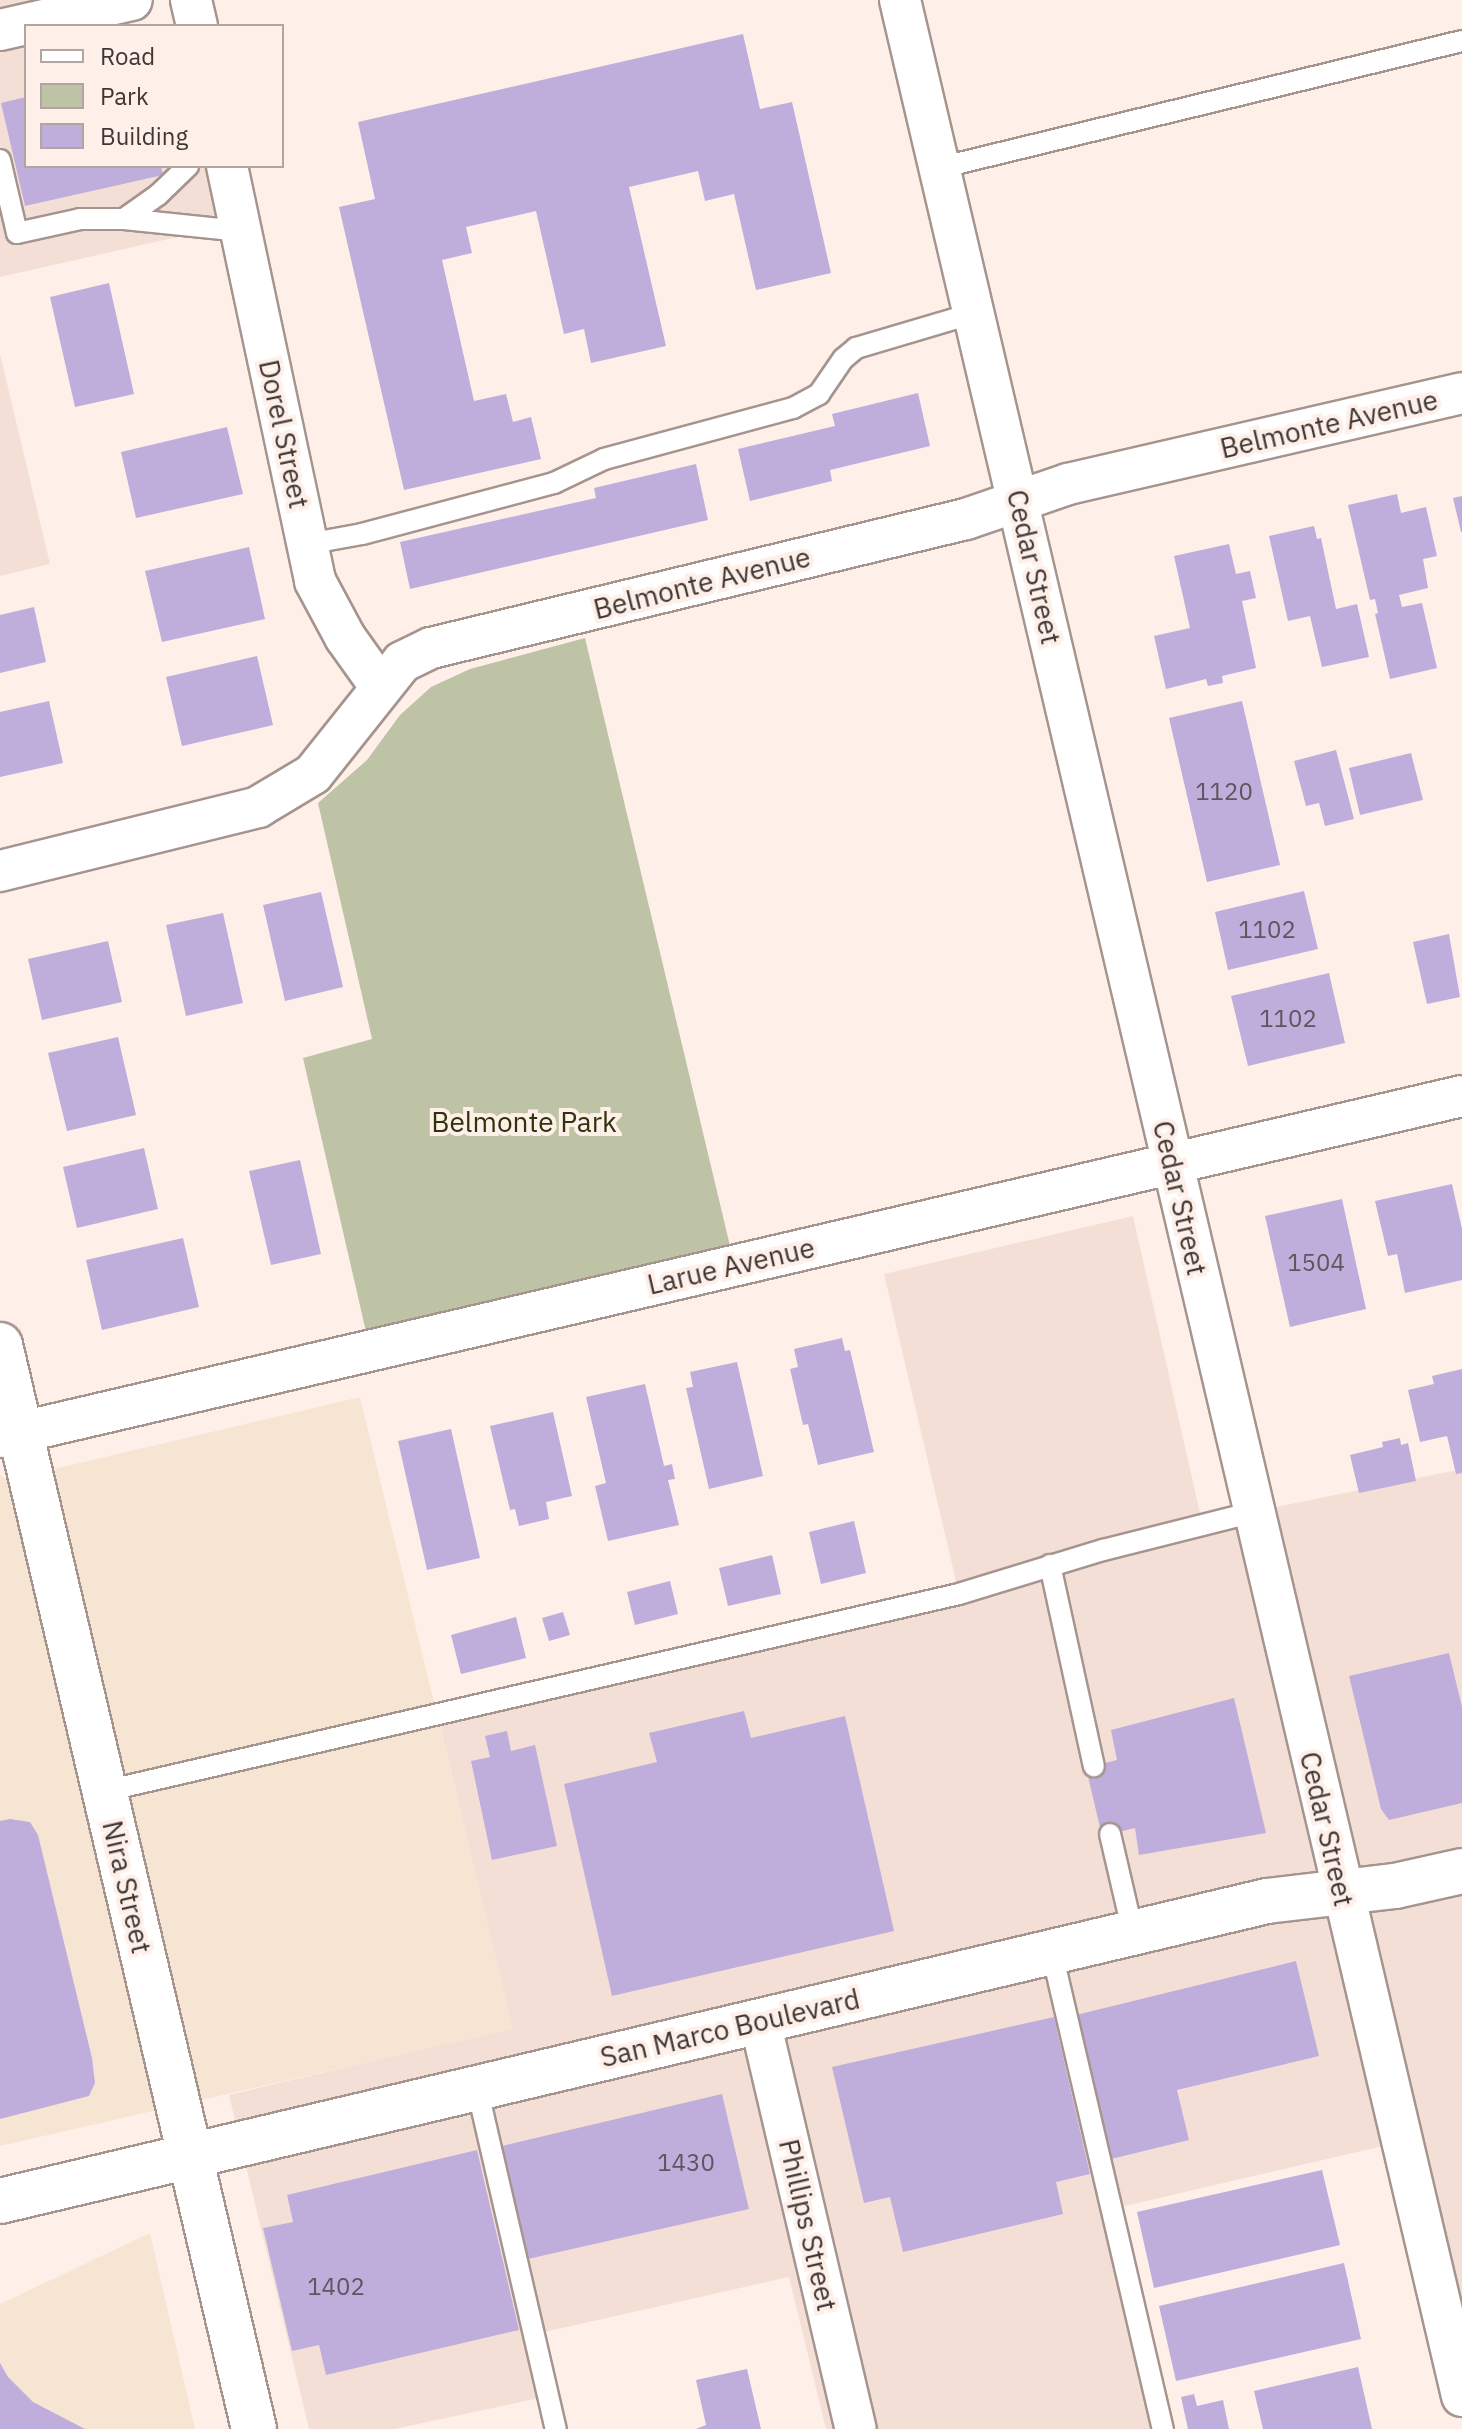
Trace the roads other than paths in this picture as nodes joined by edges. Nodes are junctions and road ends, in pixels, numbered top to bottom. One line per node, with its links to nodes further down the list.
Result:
1 (132, 0): 4 (street)
2 (191, 0): 5 (street)
3 (900, 0): 12 (street, Cedar Street)
4 (26, 24)
5 (197, 24)
6 (24, 25): 7 (street)
7 (0, 30)
8 (1462, 41): 12 (lane)
9 (0, 160): 13 (lane)
10 (186, 168): 13 (lane)
11 (227, 168): 14 (street, Dorel Street)
12 (939, 168): 15 (street, Cedar Street)
13 (124, 219): 14 (lane)
14 (241, 231): 18 (street, Dorel Street)
15 (974, 313): 17 (street, Cedar Street); 18 (lane)
16 (1462, 393): 17 (street, Belmonte Avenue)
17 (1019, 501): 19 (street, Belmonte Avenue); 22 (street, Cedar Street)
18 (307, 544): 19 (street, Dorel Street)
19 (380, 686): 20 (street, Belmonte Avenue)
20 (0, 871)
21 (1462, 1096): 22 (street, Larue Avenue)
22 (1172, 1164): 24 (street, Larue Avenue); 25 (street, Cedar Street)
23 (0, 1345): 24 (main road, Nira Street)
24 (10, 1435): 28 (main road, Nira Street)
25 (1254, 1512): 26 (lane); 31 (street, Cedar Street)
26 (1050, 1565): 27 (lane); 28 (lane)
27 (1094, 1766)
28 (105, 1791): 36 (main road, Nira Street)
29 (1110, 1834): 32 (lane)
30 (1462, 1871): 31 (main road, San Marco Boulevard)
31 (1342, 1891): 32 (main road, San Marco Boulevard); 38 (street, Cedar Street)
32 (1133, 1933): 33 (main road, San Marco Boulevard)
33 (1052, 1953): 34 (main road, San Marco Boulevard); 42 (lane)
34 (760, 2021): 35 (main road, San Marco Boulevard); 41 (street, Phillips Street)
35 (477, 2088): 36 (main road, San Marco Boulevard); 40 (lane)
36 (191, 2157): 37 (main road, San Marco Boulevard); 39 (main road, Nira Street)
37 (0, 2201)
38 (1462, 2396)
39 (254, 2429)
40 (556, 2429)
41 (856, 2429)
42 (1163, 2429)

